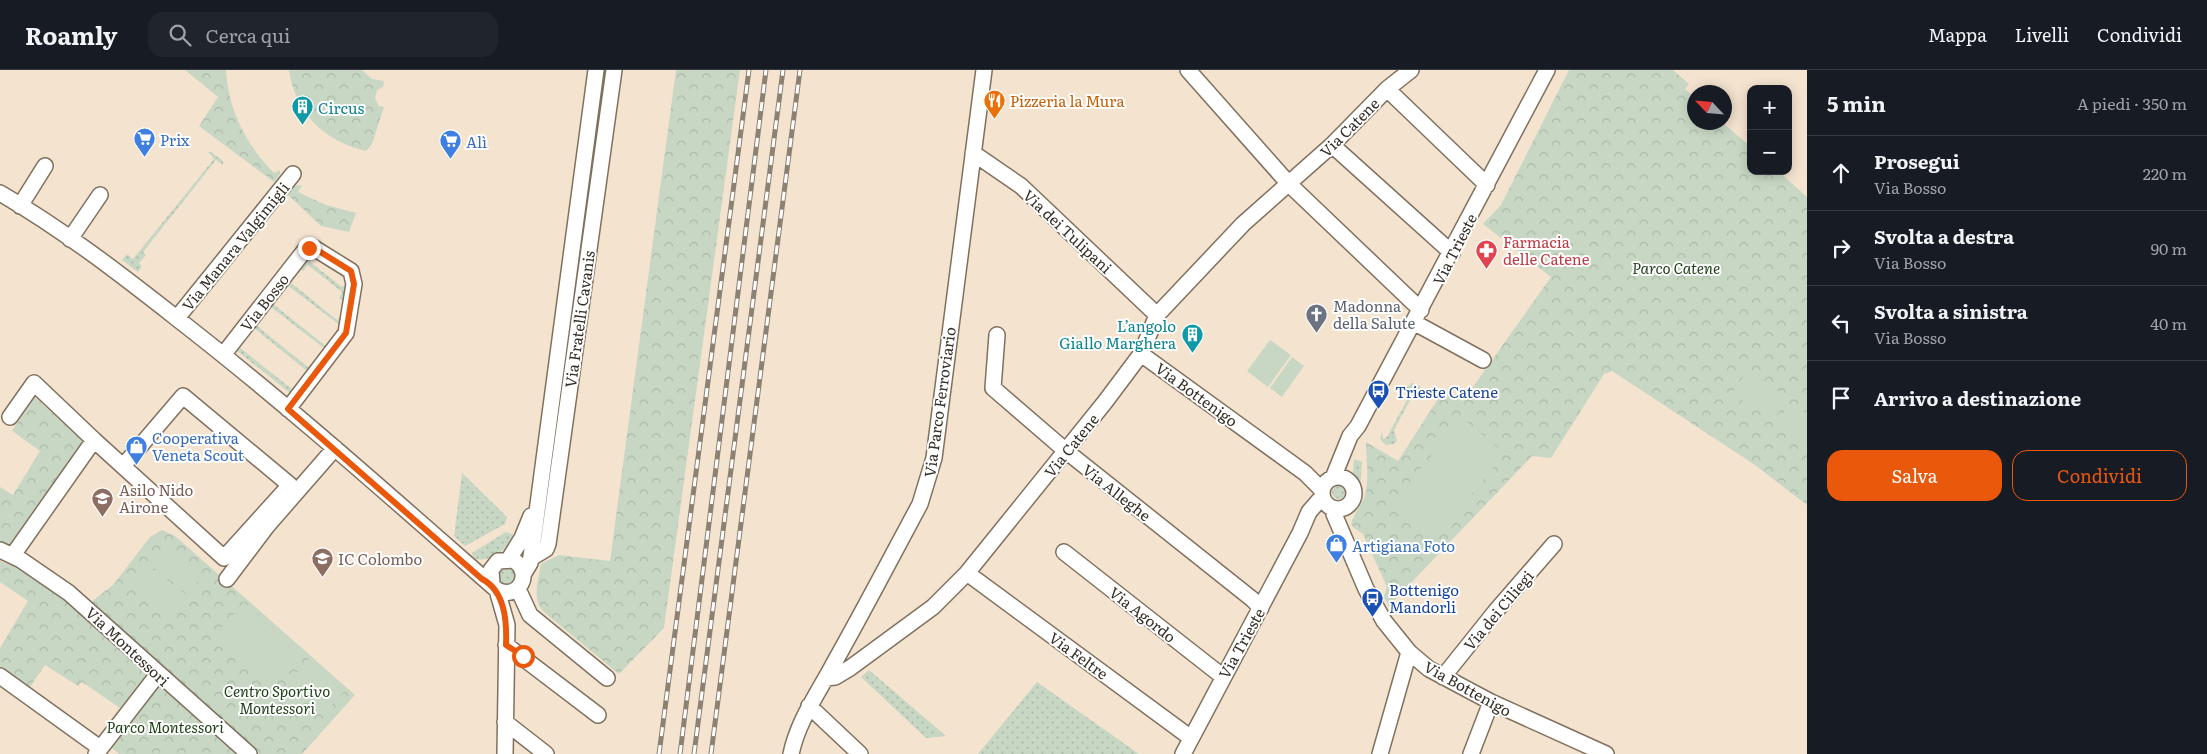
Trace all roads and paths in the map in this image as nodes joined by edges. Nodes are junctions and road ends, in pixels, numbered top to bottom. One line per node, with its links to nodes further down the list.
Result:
1 (596, 70): 33 (street, Via Fratelli Cavanis)
2 (614, 70): 38 (street, Via Fratelli Cavanis)
3 (984, 70): 9 (street, Via Parco Ferroviario)
4 (1188, 70): 12 (street)
5 (1410, 70): 7 (street, Via Catene)
6 (1547, 70): 13 (street, Via Trieste)
7 (1387, 89): 8 (street, Via Catene); 13 (street)
8 (1332, 145): 12 (street, Via Catene); 18 (street)
9 (973, 153): 19 (street, Via dei Tulipani); 54 (street, Via Parco Ferroviario)
10 (45, 166): 16 (street)
11 (293, 174): 21 (street, Via Manara Valgimigli)
12 (1289, 184): 19 (street, Via Catene); 20 (street)
13 (1487, 185): 18 (street, Via Trieste)
14 (0, 193): 16 (street)
15 (100, 195): 17 (street)
16 (20, 206): 17 (street)
17 (70, 239): 21 (street)
18 (1452, 253): 20 (street, Via Trieste)
19 (1157, 315): 23 (street, Via Catene)
20 (1418, 316): 25 (street); 32 (street, Via Trieste)
21 (177, 318): 24 (street)
22 (997, 335): 30 (street, Via Alleghe)
23 (1141, 354): 30 (street, Via Catene); 34 (street, Via Bottenigo)
24 (223, 355): 26 (street); 26 (street, Via Bosso)
25 (1482, 360)
26 (288, 409): 29 (street)
27 (10, 418): 28 (street)
28 (94, 440): 31 (street); 36 (street)
29 (335, 448): 40 (street); 44 (street)
30 (1066, 451): 43 (street, Via Catene); 46 (street, Via Alleghe)
31 (124, 465): 31 (street)
32 (1339, 479): 34 (street, Via Trieste); 34 (street)
33 (538, 498): 38 (street, Via Fratelli Cavanis); 39 (street, Via Fratelli Cavanis)
34 (1331, 502): 46 (street, Via Trieste); 48 (street, Via Bottenigo)
35 (1554, 544): 52 (street, Via dei Ciliegi)
36 (7, 552): 49 (street, Via Montessori)
37 (1064, 552): 51 (street, Via Agordo)
38 (530, 558): 42 (street, Via Fratelli Cavanis)
39 (508, 559): 41 (street); 42 (street)
40 (463, 560): 41 (street); 45 (street)
41 (493, 566): 45 (street)
42 (524, 573): 45 (street)
43 (967, 573): 54 (street, Via Catene); 59 (street, Via Feltre)
44 (227, 579)
45 (504, 589): 47 (street); 53 (street)
46 (1261, 608): 51 (street, Via Trieste)
47 (511, 648): 57 (street); 58 (street)
48 (1409, 652): 52 (street, Via Bottenigo); 68 (street)
49 (158, 674): 60 (street); 61 (street, Via Montessori)
50 (0, 676): 60 (street)
51 (1222, 676): 59 (street, Via Trieste)
52 (1443, 677): 55 (street, Via Bottenigo)
53 (607, 678)
54 (826, 678): 56 (street, Via Parco Ferroviario)
55 (1491, 702): 69 (street); 70 (street, Via Bottenigo)
56 (809, 706): 65 (street, Via Parco Ferroviario); 66 (street)
57 (598, 715)
58 (509, 725): 62 (street); 63 (street); 64 (street)
59 (1191, 738): 67 (street, Via Trieste)
60 (98, 751)
61 (249, 754)
62 (505, 754)
63 (512, 754)
64 (546, 754)
65 (791, 754)
66 (860, 754)
67 (1183, 754)
68 (1380, 754)
69 (1471, 754)
70 (1606, 754)

